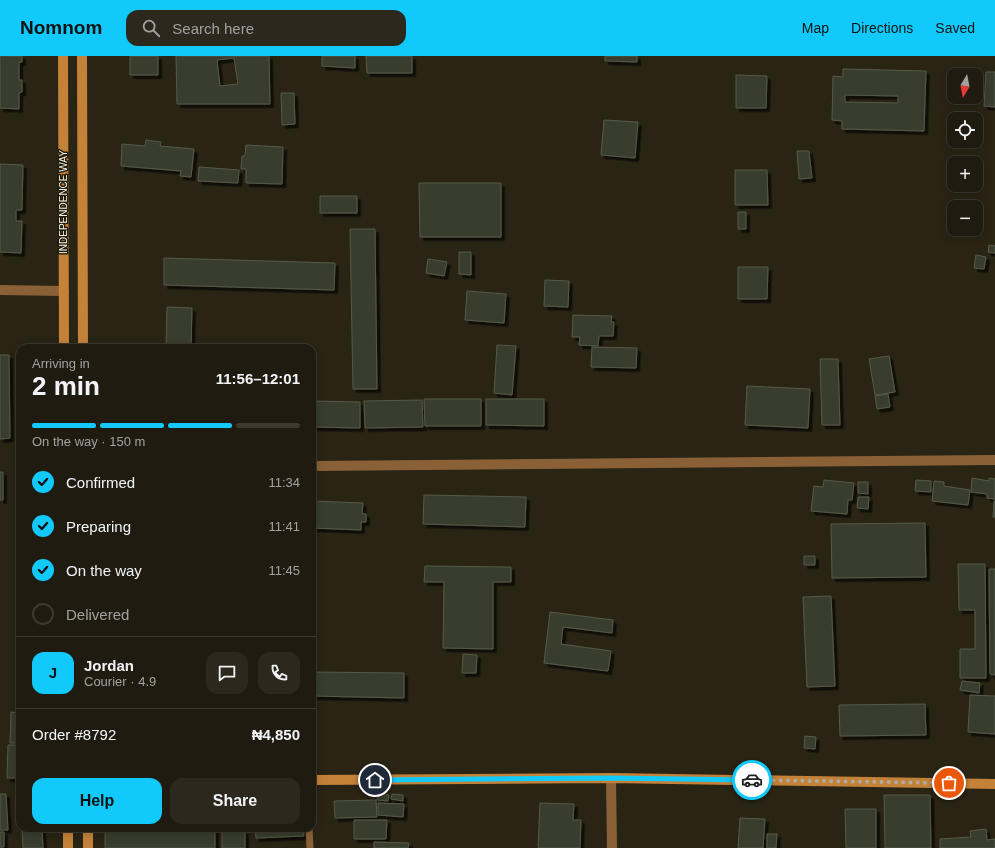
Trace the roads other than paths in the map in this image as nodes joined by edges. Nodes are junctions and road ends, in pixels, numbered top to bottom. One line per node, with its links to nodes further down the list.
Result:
1 (63, 56): 4 (street, INDEPENDENCE WAY)
2 (82, 56): 6 (street, INDEPENDENCE WAY)
3 (0, 290): 4 (street)
4 (64, 291): 5 (street, INDEPENDENCE WAY)
5 (64, 344)
6 (83, 344)
7 (995, 460): 8 (street)
8 (316, 466)
9 (610, 778): 10 (street); 11 (street); 18 (street)
10 (316, 780)
11 (995, 784)
12 (68, 832): 15 (street)
13 (88, 832): 16 (street)
14 (309, 832): 17 (lane)
15 (68, 848)
16 (88, 848)
17 (310, 848)
18 (612, 848)

